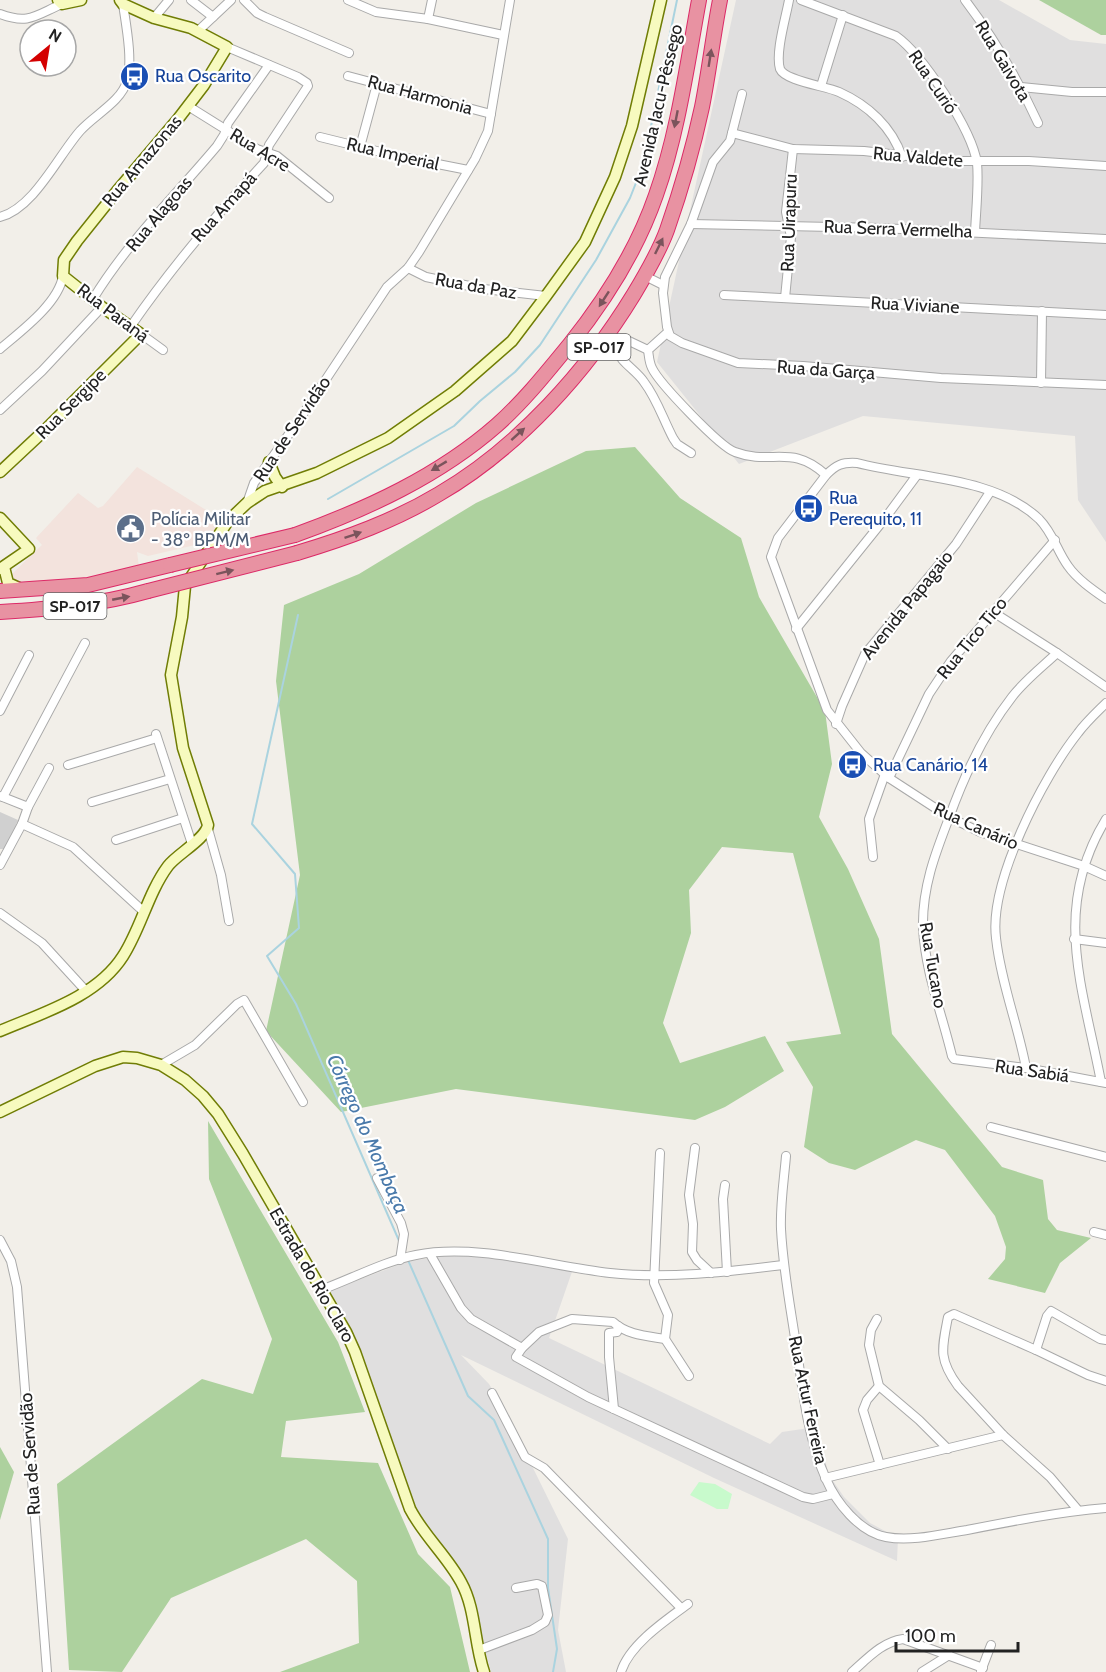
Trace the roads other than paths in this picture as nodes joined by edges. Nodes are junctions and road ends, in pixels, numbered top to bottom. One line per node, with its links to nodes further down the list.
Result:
1 (81, 0): 15 (main road)
2 (169, 0): 20 (street)
3 (191, 0): 19 (street)
4 (231, 0): 19 (street)
5 (244, 0): 25 (street)
6 (348, 0): 21 (street)
7 (432, 0): 21 (street)
8 (510, 0): 23 (street, Rua de Servidão)
9 (661, 0): 56 (main road)
10 (699, 0): 84 (highway, Avenida Jacu-Pêssego / SP-017, one-way to 84, bridge)
11 (720, 0): 54 (highway, SP-017, one-way to 11)
12 (789, 0): 29 (street)
13 (801, 0): 18 (street, Rua Curió)
14 (965, 0): 30 (street, Rua Gaivota)
15 (60, 2): 17 (street)
16 (121, 2): 20 (main road); 47 (street)
17 (0, 14)
18 (843, 15): 29 (street); 43 (street, Rua Curió)
19 (213, 17): 22 (street)
20 (154, 18): 22 (main road)
21 (428, 19): 23 (street)
22 (198, 31): 24 (main road)
23 (503, 35): 34 (street, Rua de Servidão)
24 (227, 47): 26 (street); 33 (main road, Rua Amazonas)
25 (349, 53)
26 (269, 65): 36 (street, Rua Alagoas); 41 (street, Rua Amapá)
27 (348, 76): 28 (street, Rua Harmonia)
28 (377, 84): 34 (street, Rua Harmonia); 39 (street)
29 (821, 86): 42 (street)
30 (1021, 87): 31 (street); 35 (street, Rua Gaivota)
31 (1106, 92)
32 (742, 94): 37 (street)
33 (188, 106): 36 (street, Rua Acre); 53 (main road, Rua Amazonas)
34 (491, 114): 45 (street, Rua de Servidão)
35 (1038, 123)
36 (226, 130): 41 (street, Rua Acre); 59 (street, Rua Alagoas)
37 (732, 133): 40 (street, Rua Valdete); 48 (street)
38 (320, 137): 39 (street, Rua Imperial)
39 (360, 147): 45 (street, Rua Imperial)
40 (793, 149): 42 (street, Rua Valdete); 49 (street, Rua Uirapuru)
41 (267, 153): 46 (street, Rua Acre); 63 (street, Rua Amapá)
42 (902, 157): 43 (street, Rua Valdete)
43 (977, 162): 44 (street, Rua Valdete); 50 (street, Rua Curió)
44 (1106, 166)
45 (468, 170): 52 (street, Rua de Servidão)
46 (329, 198)
47 (0, 217)
48 (691, 224): 49 (street, Rua Serra Vermelha); 55 (street)
49 (788, 225): 50 (street, Rua Serra Vermelha); 58 (street, Rua Uirapuru)
50 (975, 232): 51 (street, Rua Serra Vermelha)
51 (1106, 239)
52 (408, 268): 56 (street, Rua da Paz); 73 (street, Rua de Servidão)
53 (63, 276): 59 (main road, Rua Paraná); 66 (street)
54 (645, 276): 55 (street); 86 (highway, SP-017, one-way to 54, bridge)
55 (663, 285): 64 (street)
56 (546, 296): 77 (main road)
57 (724, 296): 58 (street, Rua Viviane)
58 (784, 298): 61 (street, Rua Viviane)
59 (93, 299): 60 (main road, Rua Paraná)
60 (102, 307): 63 (main road, Rua Paraná); 71 (street)
61 (1042, 311): 62 (street, Rua Viviane); 69 (street)
62 (1106, 315)
63 (131, 326): 65 (main road, Rua Paraná)
64 (668, 332): 68 (street); 69 (street, Rua da Garça)
65 (141, 334): 67 (street, Rua Paraná); 74 (main road, Rua Sergipe)
66 (0, 349)
67 (163, 350)
68 (648, 350): 72 (street); 75 (street)
69 (1041, 383): 70 (street, Rua da Garça)
70 (1106, 385)
71 (0, 410)
72 (691, 453)
73 (269, 462): 77 (main road); 79 (street, Rua de Servidão)
74 (0, 472)
75 (825, 475): 76 (street); 88 (street, Rua Canário)
76 (917, 475): 78 (street); 88 (street)
77 (282, 487): 79 (main road)
78 (990, 492): 81 (street); 95 (street, Avenida Papagaio)
79 (247, 503): 107 (main road, Rua de Servidão)
80 (0, 518): 82 (main road)
81 (1055, 540): 85 (street); 87 (street, Rua Tico Tico)
82 (2, 568): 84 (main road)
83 (0, 591): 84 (highway, Avenida Jacu-Pêssego / SP-017)
84 (24, 591)
85 (1106, 599)
86 (0, 612)
87 (993, 612): 90 (street); 98 (street, Rua Tico Tico)
88 (796, 629): 95 (street, Rua Canário)
89 (85, 643): 100 (street)
90 (1057, 653): 92 (street); 103 (street, Rua Tucano)
91 (29, 655): 94 (street)
92 (1106, 687)
93 (1106, 703): 110 (street)
94 (0, 711)
95 (836, 724): 98 (street, Rua Canário)
96 (68, 765): 99 (street)
97 (49, 768): 102 (street)
98 (887, 776): 103 (street, Rua Canário); 111 (street, Rua Tico Tico)
99 (170, 779): 101 (street); 104 (street)
100 (1, 796): 102 (street)
101 (92, 802)
102 (27, 807): 106 (street)
103 (949, 817): 110 (street, Rua Canário); 122 (street, Rua Tucano)
104 (183, 818): 108 (street); 109 (street)
105 (1106, 819): 113 (street)
106 (22, 824): 112 (street); 115 (street)
107 (208, 829): 109 (main road); 117 (street)
108 (116, 840)
109 (192, 844): 115 (main road)
110 (1017, 845): 113 (street, Rua Canário); 124 (street)
111 (873, 856)
112 (0, 866)
113 (1083, 866): 114 (street, Rua Canário); 118 (street)
114 (1106, 876)
115 (144, 912): 120 (main road)
116 (0, 913): 120 (street)
117 (229, 921)
118 (1074, 939): 119 (street); 125 (street)
119 (1106, 943)
120 (86, 991): 121 (main road)
121 (0, 1031)
122 (957, 1060): 124 (street, Rua Sabiá)
123 (161, 1065): 126 (street); 127 (main road, Estrada do Rio Claro); 144 (main road, Estrada do Rio Claro)
124 (1026, 1068): 125 (street, Rua Sabiá)
125 (1104, 1082)
126 (303, 1102)
127 (0, 1112)
128 (991, 1127): 132 (street)
129 (695, 1148): 142 (street)
130 (660, 1153): 143 (street)
131 (786, 1156): 140 (street, Rua Artur Ferreira)
132 (1106, 1157)
133 (377, 1178): 139 (street)
134 (725, 1185): 141 (street)
135 (1094, 1232): 136 (street)
136 (1106, 1235)
137 (0, 1240): 168 (street, Rua de Servidão)
138 (430, 1254): 139 (street); 143 (street); 149 (street)
139 (400, 1260): 144 (street)
140 (783, 1265): 141 (street); 159 (street, Rua Artur Ferreira)
141 (727, 1272): 142 (street)
142 (711, 1273): 143 (street)
143 (656, 1274): 147 (street)
144 (321, 1290): 165 (main road, Estrada do Rio Claro)
145 (877, 1319): 153 (street)
146 (618, 1326): 147 (street); 149 (street); 155 (street)
147 (665, 1339): 151 (street)
148 (1106, 1340): 150 (street)
149 (522, 1348): 155 (street)
150 (1036, 1350): 152 (street); 156 (street)
151 (689, 1376)
152 (1106, 1381)
153 (879, 1386): 157 (street); 158 (street)
154 (492, 1393): 170 (street)
155 (614, 1409): 160 (street)
156 (1003, 1435): 157 (street); 162 (street)
157 (948, 1449): 158 (street)
158 (880, 1466): 159 (street)
159 (825, 1478): 160 (street, Rua Artur Ferreira)
160 (834, 1494): 162 (street, Rua Artur Ferreira)
161 (1106, 1508): 162 (street, Rua Artur Ferreira)
162 (1078, 1510)
163 (516, 1588): 165 (street)
164 (991, 1645): 167 (street)
165 (478, 1650): 169 (main road, Estrada do Rio Claro)
166 (949, 1655): 167 (street); 171 (street); 172 (street)
167 (982, 1670)
168 (47, 1672)
169 (484, 1672)
170 (621, 1672)
171 (852, 1672)
172 (922, 1672)

